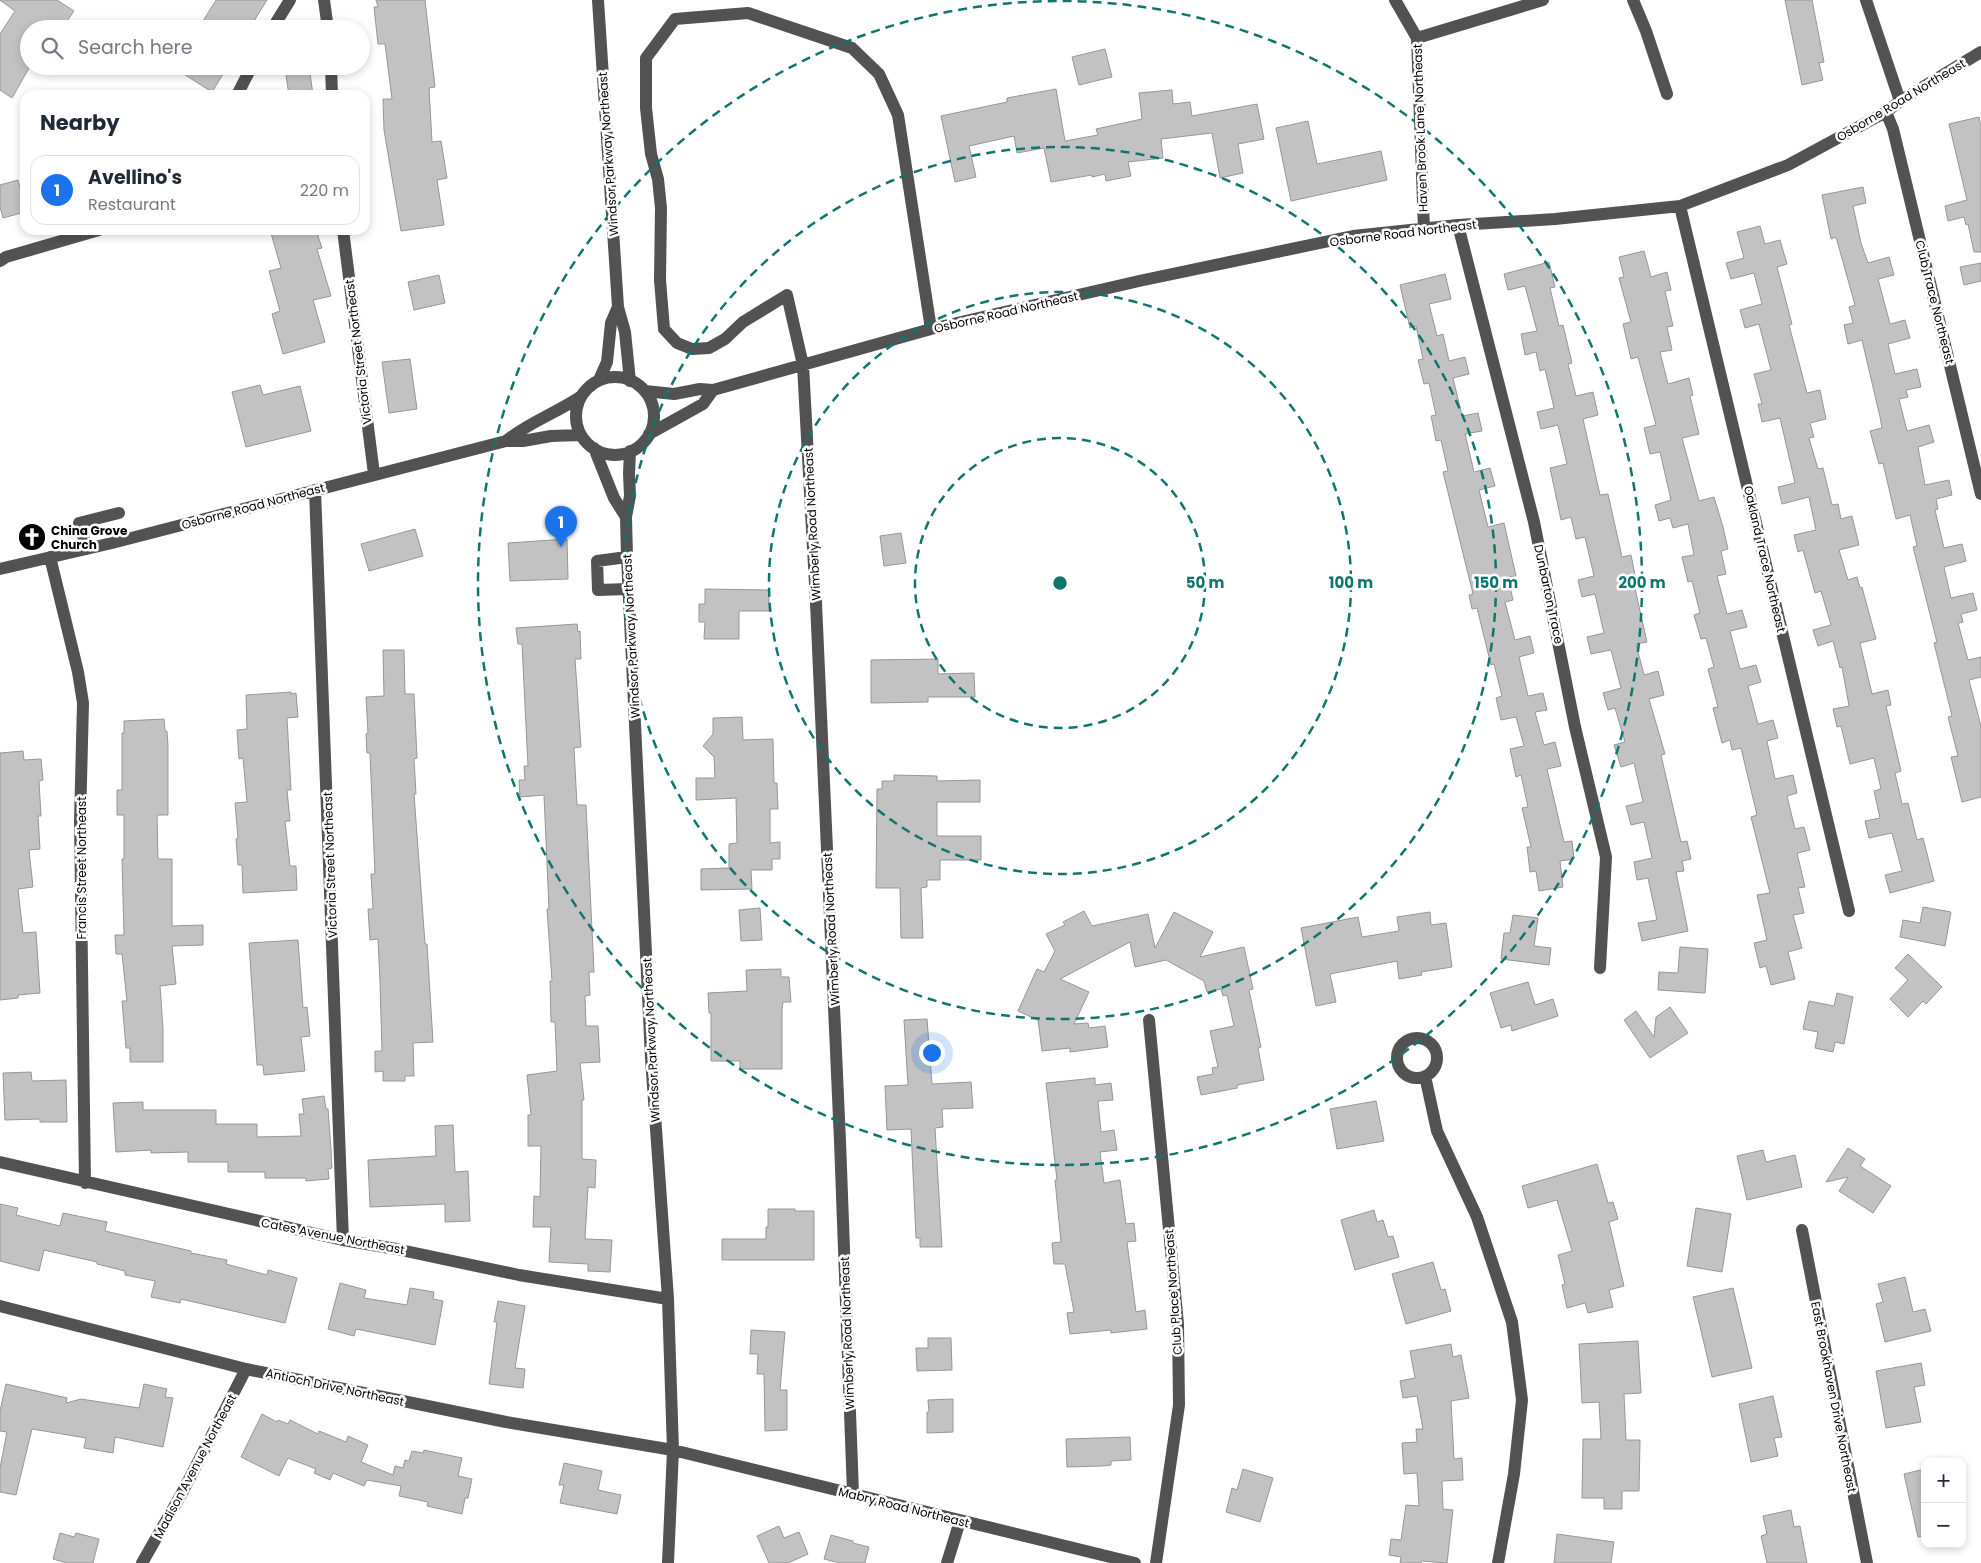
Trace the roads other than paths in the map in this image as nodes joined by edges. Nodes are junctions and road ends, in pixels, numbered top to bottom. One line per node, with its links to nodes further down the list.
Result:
1 (290, 0): 8 (street)
2 (324, 0): 9 (street)
3 (598, 0): 25 (street, Windsor Parkway Northeast)
4 (1395, 0): 10 (street)
5 (1543, 0): 10 (street, Haven Brook Lane Northeast)
6 (1633, 0): 16 (street)
7 (1866, 0): 17 (street)
8 (278, 20)
9 (327, 20)
10 (1417, 38): 21 (street, Haven Brook Lane Northeast)
11 (1981, 52): 17 (street, Osborne Road Northeast)
12 (247, 75): 14 (street)
13 (331, 75): 15 (street)
14 (240, 90)
15 (332, 90)
16 (1667, 94)
17 (1900, 101): 18 (street, Osborne Road Northeast)
18 (1886, 112): 19 (street, Osborne Road Northeast); 40 (street, Club Trace Northeast)
19 (1680, 206): 20 (street, Osborne Road Northeast); 48 (street, Oakland Trace Northeast)
20 (1458, 225): 21 (street, Osborne Road Northeast); 49 (street, Dunbarton Trace)
21 (1424, 230): 26 (street, Osborne Road Northeast)
22 (82, 235): 24 (street)
23 (344, 235): 38 (street, Victoria Street Northeast)
24 (0, 261)
25 (618, 307): 28 (street, Windsor Parkway Northeast); 29 (street, Windsor Parkway Northeast)
26 (930, 329): 27 (street, Osborne Road Northeast); 27 (street, Wimberly Road Northeast)
27 (803, 365): 30 (street, Osborne Road Northeast); 60 (street, Wimberly Road Northeast)
28 (599, 380): 29 (street); 32 (street)
29 (630, 381): 31 (street)
30 (713, 390): 31 (street, Osborne Road Northeast); 33 (street)
31 (645, 391): 33 (street)
32 (580, 397): 34 (street); 35 (street, Osborne Road Northeast)
33 (649, 434): 37 (street)
34 (581, 435): 35 (street, Osborne Road Northeast); 36 (street)
35 (506, 442): 38 (street, Osborne Road Northeast)
36 (594, 448): 37 (street); 42 (street, Windsor Parkway Northeast)
37 (630, 451): 42 (street, Windsor Parkway Northeast)
38 (374, 474): 39 (street, Osborne Road Northeast)
39 (315, 490): 43 (street, Osborne Road Northeast); 55 (street, Victoria Street Northeast)
40 (1981, 494)
41 (118, 513): 43 (street)
42 (626, 517): 45 (street, Windsor Parkway Northeast)
43 (87, 549): 44 (street, Osborne Road Northeast)
44 (50, 557): 46 (street, Osborne Road Northeast); 53 (street, Francis Street Northeast)
45 (627, 557): 47 (street, Windsor Parkway Northeast); 47 (street)
46 (0, 569)
47 (628, 589): 56 (street, Windsor Parkway Northeast)
48 (1849, 911)
49 (1600, 968)
50 (1149, 1020): 66 (street, Club Place Northeast)
51 (1424, 1076): 67 (street)
52 (0, 1162): 53 (street, Cates Avenue Northeast)
53 (85, 1183): 55 (street, Cates Avenue Northeast)
54 (1802, 1230): 68 (street, East Brookhaven Drive Northeast)
55 (343, 1240): 56 (street, Cates Avenue Northeast)
56 (668, 1298): 59 (street, Windsor Parkway Northeast)
57 (0, 1306): 58 (street, Antioch Drive Northeast)
58 (246, 1369): 59 (street, Antioch Drive Northeast); 62 (street, Madison Avenue Northeast)
59 (673, 1450): 60 (street, Mabry Road Northeast); 63 (street, Windsor Parkway Northeast)
60 (853, 1493): 61 (street, Mabry Road Northeast)
61 (960, 1521): 64 (street); 65 (street, Mabry Road Northeast)
62 (142, 1563)
63 (668, 1563)
64 (947, 1563)
65 (1135, 1563)
66 (1156, 1563)
67 (1498, 1563)
68 (1867, 1563)

